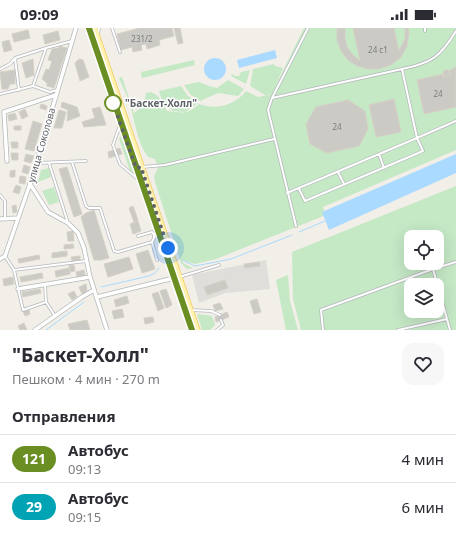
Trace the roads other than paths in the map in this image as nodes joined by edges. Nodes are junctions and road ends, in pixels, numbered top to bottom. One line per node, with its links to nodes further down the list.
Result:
1 (76, 28): 8 (street, улица Соколова)
2 (89, 28): 22 (main road)
3 (94, 28): 9 (main road)
4 (99, 28): 9 (lane)
5 (112, 28): 11 (lane)
6 (308, 28): 20 (lane)
7 (456, 31): 14 (lane)
8 (72, 41): 10 (lane); 17 (street, улица Соколова)
9 (100, 47): 31 (main road)
10 (46, 48): 12 (lane); 15 (lane)
11 (120, 52)
12 (15, 58): 13 (lane); 16 (lane)
13 (0, 69)
14 (402, 69): 20 (lane); 23 (lane)
15 (33, 86): 16 (lane); 17 (lane)
16 (19, 90): 18 (lane)
17 (58, 90): 19 (street, улица Соколова)
18 (0, 94)
19 (56, 95): 27 (street); 29 (street, улица Соколова)
20 (272, 98): 24 (lane)
21 (456, 121): 23 (lane)
22 (121, 124): 31 (main road); 34 (lane)
23 (417, 138): 25 (lane); 32 (lane)
24 (274, 139): 31 (lane); 38 (lane)
25 (378, 154): 32 (lane); 33 (lane)
26 (86, 161): 28 (lane)
27 (7, 162)
28 (72, 162): 30 (lane); 47 (lane)
29 (36, 163): 30 (lane); 35 (street, улица Соколова)
30 (49, 163): 43 (lane)
31 (138, 168): 34 (main road); 59 (main road)
32 (384, 168): 36 (lane)
33 (338, 172): 36 (lane); 37 (lane)
34 (141, 182): 45 (main road)
35 (30, 184): 41 (street, улица Соколова); 43 (street)
36 (344, 184): 37 (lane)
37 (299, 188): 38 (lane)
38 (287, 193): 44 (lane)
39 (0, 195): 40 (lane)
40 (5, 218): 41 (street); 42 (street)
41 (18, 218): 48 (street, улица Соколова)
42 (0, 219)
43 (68, 223): 50 (street)
44 (296, 226)
45 (156, 234): 46 (lane); 47 (lane); 59 (main road)
46 (138, 236)
47 (152, 242): 51 (lane)
48 (5, 256): 49 (street); 55 (lane)
49 (0, 260)
50 (87, 260): 55 (lane); 58 (street)
51 (157, 260)
52 (456, 262): 54 (lane)
53 (219, 265): 59 (lane)
54 (444, 266)
55 (14, 270): 61 (lane)
56 (430, 270): 75 (lane)
57 (433, 270): 68 (lane)
58 (90, 277): 60 (street); 62 (street)
59 (176, 277): 63 (street); 65 (main road); 72 (main road)
60 (45, 285): 61 (street); 64 (lane)
61 (18, 289): 64 (lane)
62 (94, 290): 63 (street); 67 (street)
63 (97, 297): 71 (street)
64 (46, 302): 67 (lane)
65 (190, 310): 66 (lane); 73 (main road)
66 (220, 315)
67 (55, 316): 70 (street)
68 (447, 319): 76 (lane); 77 (lane)
69 (222, 320): 74 (lane)
70 (35, 330)
71 (107, 330)
72 (192, 330)
73 (197, 330)
74 (217, 330)
75 (323, 330)
76 (398, 330)
77 (450, 330)

